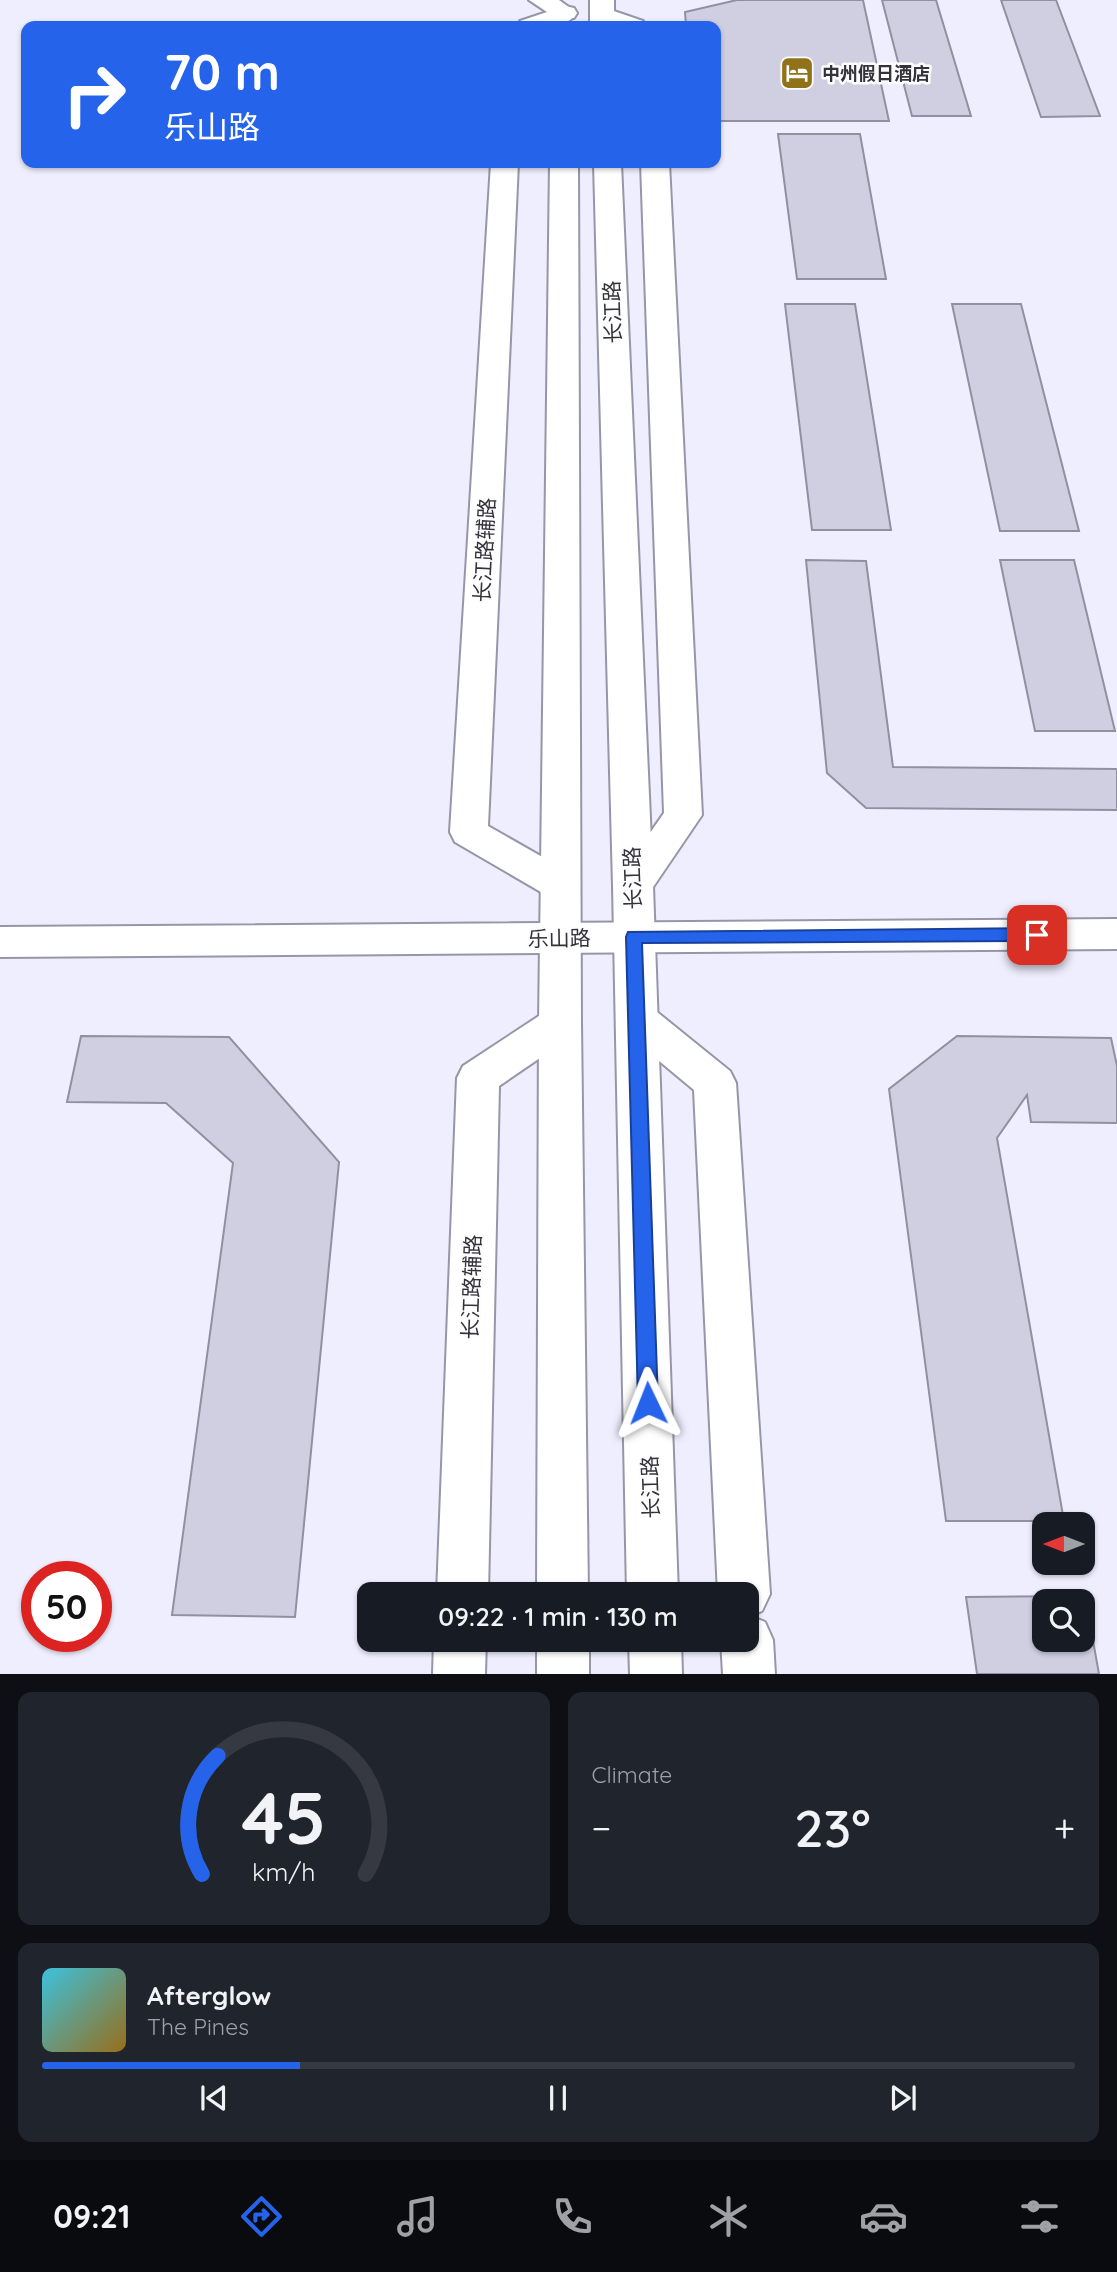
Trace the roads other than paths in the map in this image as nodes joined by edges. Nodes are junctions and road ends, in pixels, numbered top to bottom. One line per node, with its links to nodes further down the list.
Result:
1 (541, 0): 3 (street)
2 (606, 10): 5 (street)
3 (565, 13): 4 (street)
4 (543, 21)
5 (625, 21)
6 (504, 168): 10 (street, 长江路辅路)
7 (564, 168): 10 (street)
8 (607, 168): 11 (street, 长江路)
9 (655, 168): 11 (street)
10 (560, 885): 14 (street)
11 (633, 886): 13 (street, 长江路)
12 (1117, 934): 13 (street, 乐山路)
13 (634, 937): 14 (street, 乐山路); 16 (street, 长江路)
14 (560, 938): 15 (street, 乐山路); 17 (street)
15 (0, 942)
16 (636, 1019): 20 (street, 长江路); 21 (street)
17 (560, 1023): 18 (street, 长江路辅路); 19 (street)
18 (462, 1582)
19 (563, 1582)
20 (653, 1582)
21 (743, 1582)
22 (460, 1652): 26 (street)
23 (563, 1652): 27 (street)
24 (655, 1652): 28 (street)
25 (748, 1652): 29 (street)
26 (459, 1674)
27 (563, 1674)
28 (656, 1674)
29 (749, 1674)

